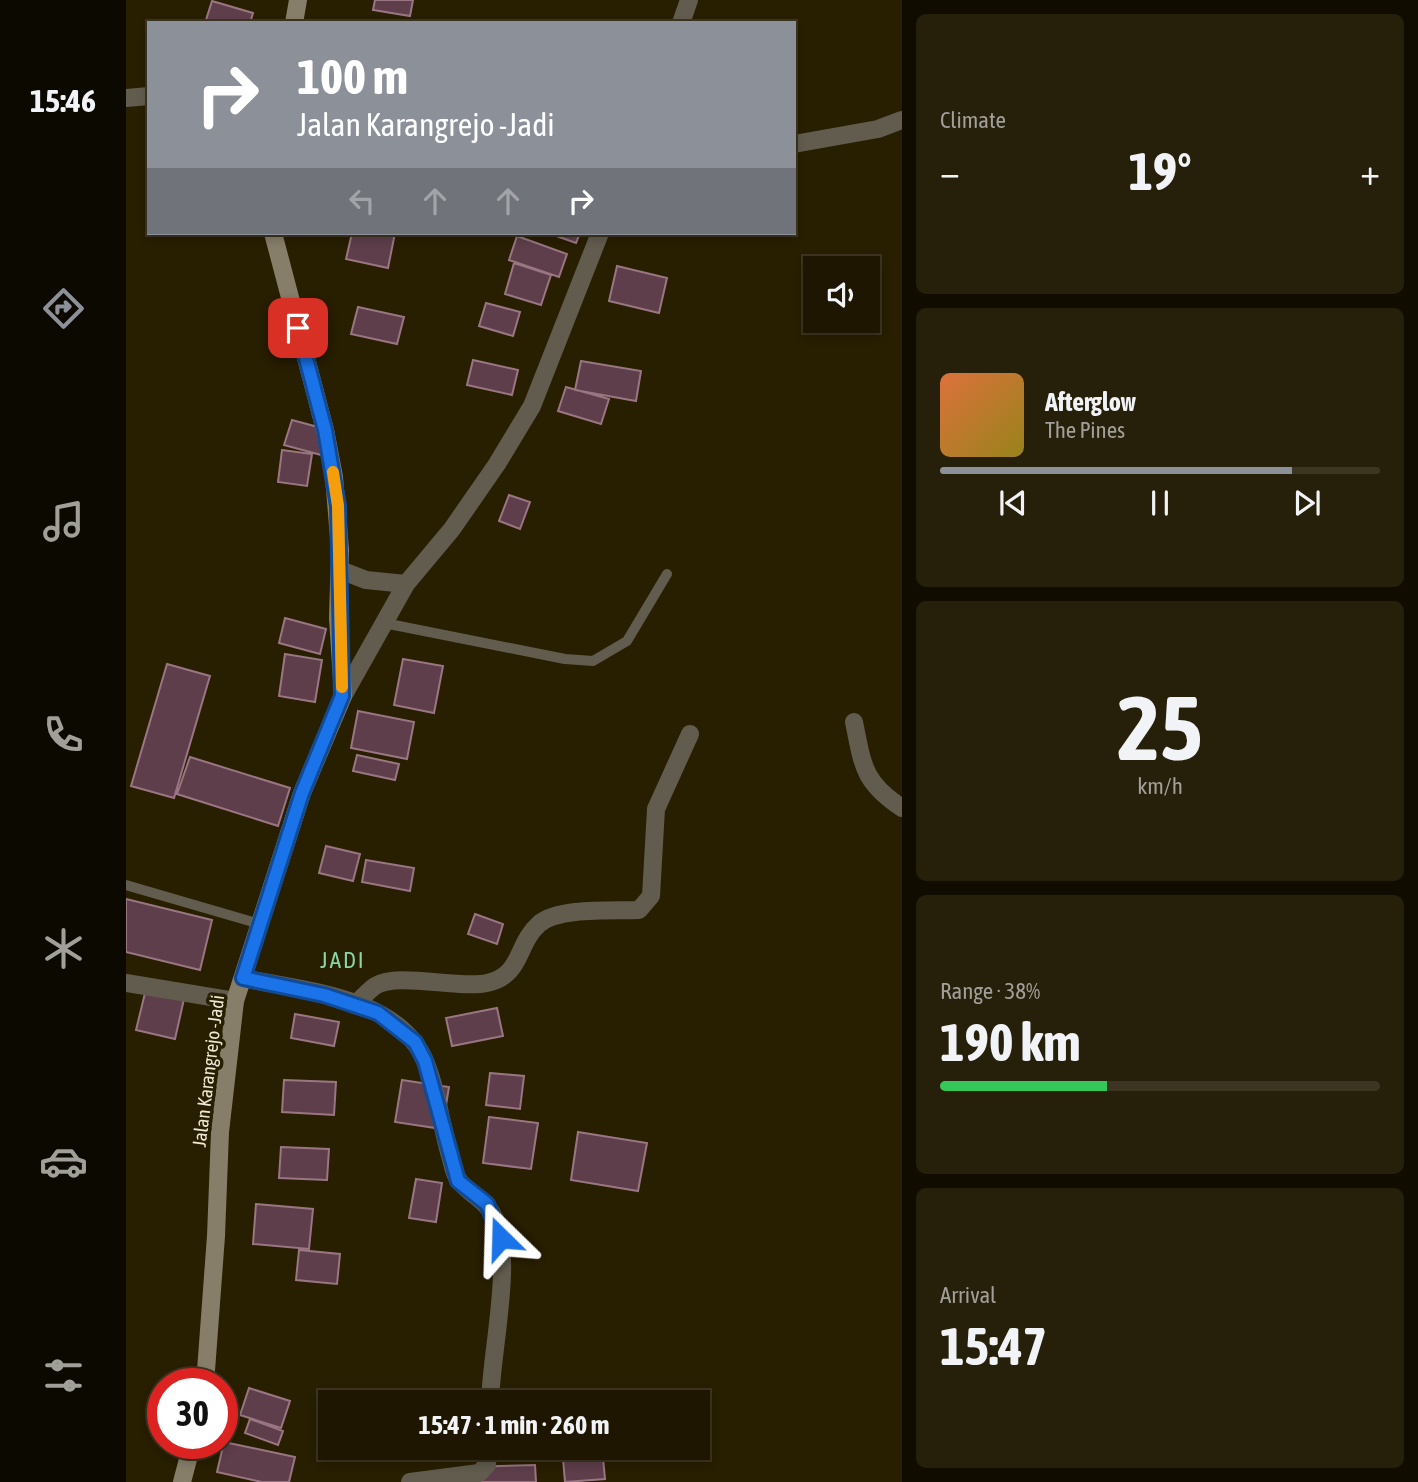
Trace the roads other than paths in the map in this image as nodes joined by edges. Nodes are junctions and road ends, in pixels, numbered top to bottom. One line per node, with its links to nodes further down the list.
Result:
1 (298, 0): 3 (street)
2 (690, 0): 4 (street)
3 (295, 21)
4 (682, 21)
5 (147, 96): 6 (street)
6 (126, 98)
7 (902, 120): 8 (street)
8 (796, 144)
9 (274, 235): 11 (street)
10 (599, 235): 13 (street)
11 (340, 570): 13 (street); 15 (street)
12 (667, 574): 14 (lane)
13 (406, 584): 14 (street)
14 (384, 623): 15 (street)
15 (342, 696): 20 (street, Jalan Karangrejo -Jadi)
16 (854, 722): 18 (street)
17 (690, 734): 24 (street)
18 (902, 808)
19 (126, 885): 20 (lane)
20 (260, 924): 21 (street, Jalan Karangrejo -Jadi)
21 (243, 978): 23 (street, Jalan Karangrejo -Jadi); 24 (street)
22 (126, 983): 23 (street)
23 (235, 1001): 25 (street, Jalan Karangrejo -Jadi)
24 (355, 1005): 26 (street)
25 (206, 1368)
26 (490, 1390)
27 (188, 1459): 29 (street)
28 (487, 1460): 30 (street)
29 (181, 1482)
30 (410, 1482)

